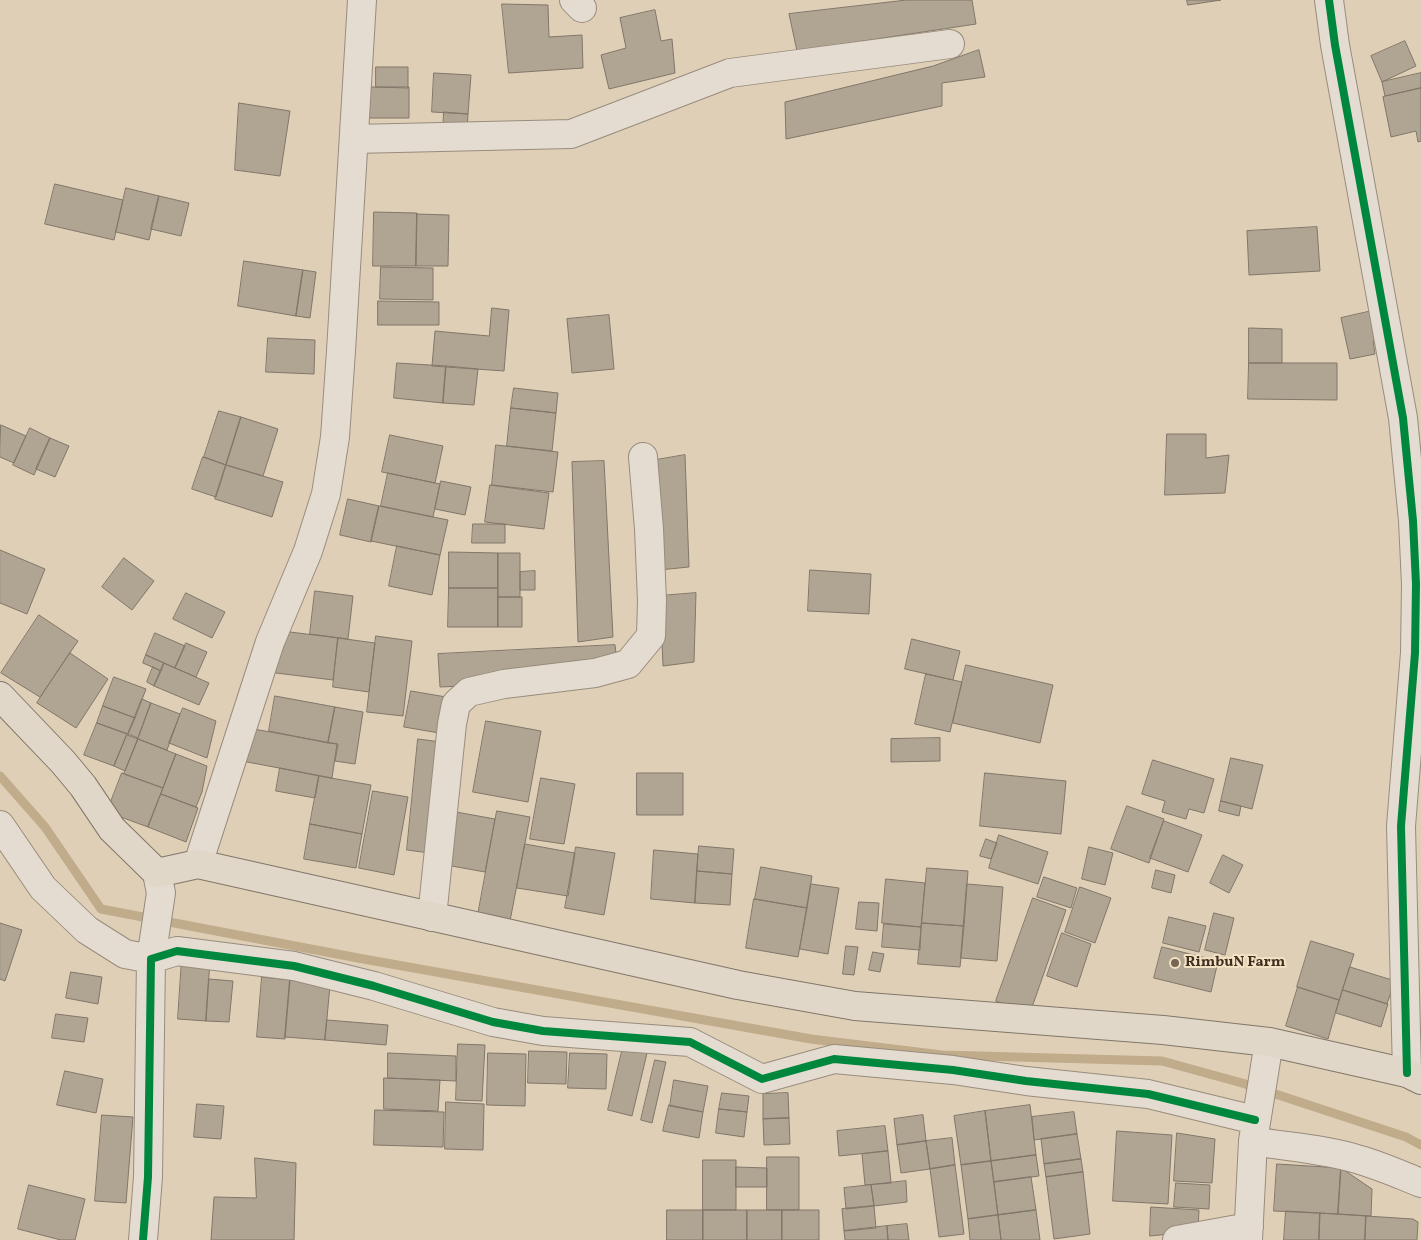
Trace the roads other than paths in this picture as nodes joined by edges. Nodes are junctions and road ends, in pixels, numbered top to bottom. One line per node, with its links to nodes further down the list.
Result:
1 (362, 0): 4 (street)
2 (1329, 0): 6 (street)
3 (950, 44): 4 (street)
4 (354, 139): 10 (street)
5 (643, 457): 12 (street)
6 (1415, 486): 7 (street)
7 (1418, 637): 15 (street)
8 (0, 696): 11 (main road)
9 (0, 825): 13 (street)
10 (198, 864): 11 (main road); 12 (main road)
11 (159, 883): 13 (street)
12 (432, 917): 14 (main road)
13 (150, 958): 16 (street); 19 (street)
14 (1268, 1052): 15 (main road); 16 (street)
15 (1414, 1076)
16 (1255, 1123): 17 (street); 18 (street)
17 (1421, 1183)
18 (1248, 1234): 20 (street)
19 (143, 1240)
20 (1177, 1240)

